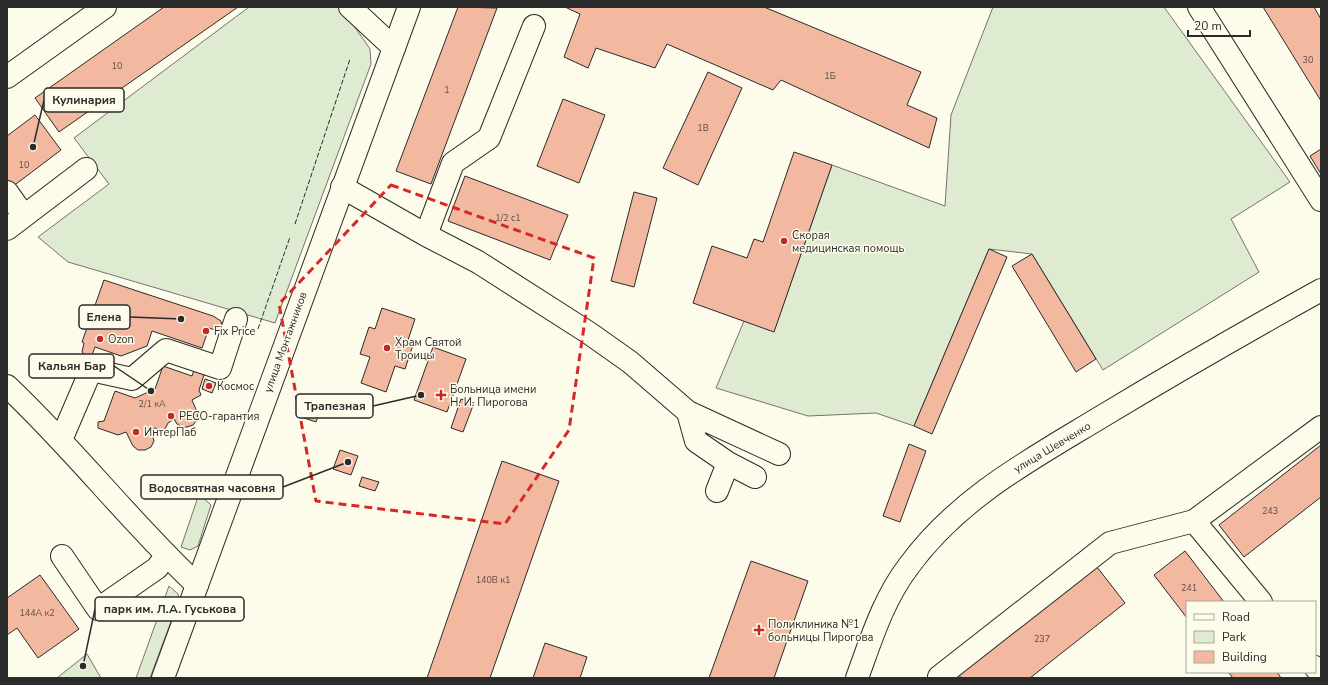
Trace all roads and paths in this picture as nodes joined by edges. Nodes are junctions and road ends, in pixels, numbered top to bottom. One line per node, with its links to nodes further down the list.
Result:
1 (105, 7): 7 (main road)
2 (350, 7): 6 (main road)
3 (409, 7): 6 (main road, улица Монтажников)
4 (1199, 7): 11 (main road)
5 (534, 26): 14 (main road)
6 (394, 48): 9 (main road, улица Монтажников)
7 (7, 77)
8 (86, 169): 12 (main road)
9 (342, 187): 14 (main road); 28 (main road, улица Монтажников)
10 (7, 192): 12 (main road)
11 (1321, 200)
12 (24, 216): 13 (main road)
13 (7, 229)
14 (426, 235): 18 (main road)
15 (1321, 290): 31 (main road, улица Шевченко)
16 (236, 319): 20 (main road)
17 (7, 386): 20 (main road)
18 (688, 412): 21 (main road); 22 (main road)
19 (1321, 427): 25 (main road)
20 (61, 440): 27 (main road)
21 (779, 454)
22 (728, 463): 23 (main road); 24 (main road)
23 (755, 477)
24 (717, 492)
25 (1194, 521): 29 (main road); 32 (main road)
26 (62, 556): 27 (main road)
27 (166, 556): 28 (main road)
28 (197, 585): 30 (main road, улица Монтажников)
29 (1260, 601)
30 (163, 678)
31 (857, 678)
32 (940, 678)

